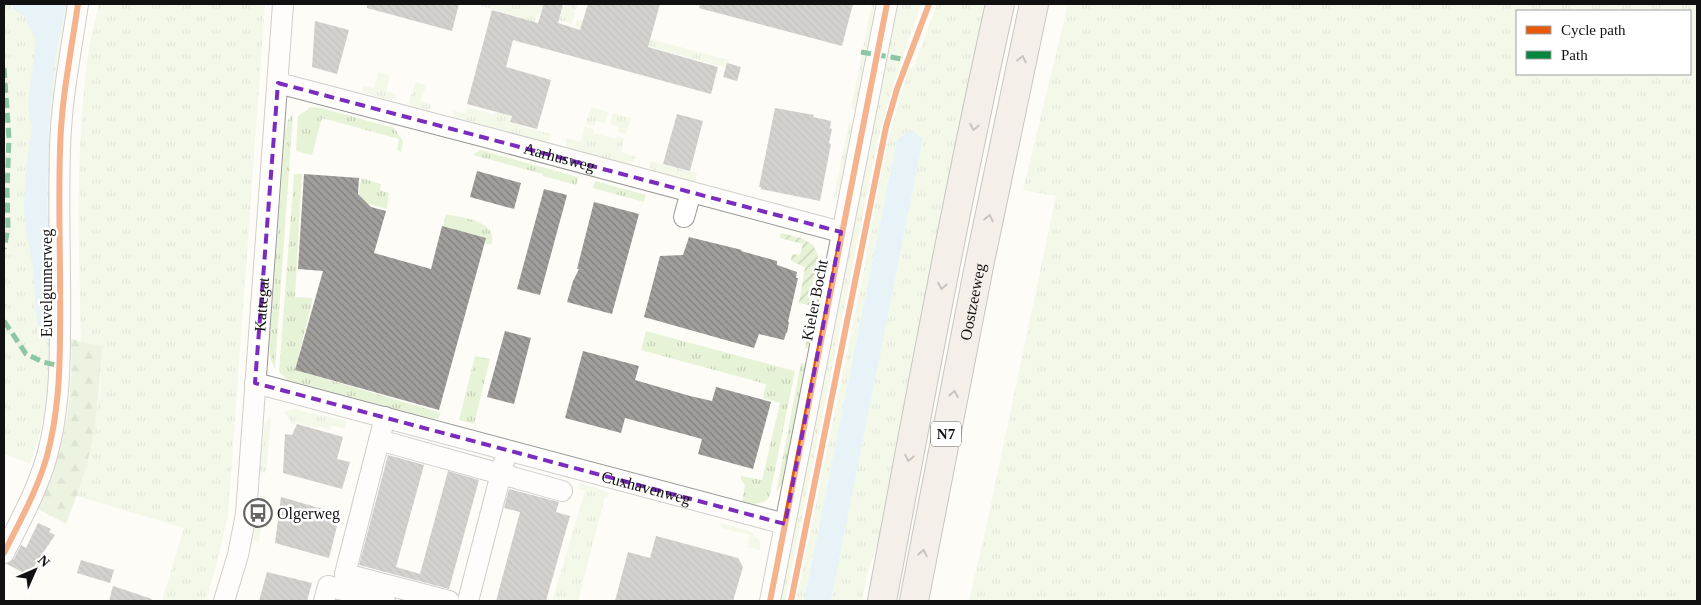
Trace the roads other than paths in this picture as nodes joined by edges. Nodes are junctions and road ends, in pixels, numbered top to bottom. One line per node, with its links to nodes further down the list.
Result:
1 (78, 4): 17 (street, Euvelgunnerweg)
2 (284, 4): 6 (street, Kattegat)
3 (887, 4): 9 (street, Kieler Bocht)
4 (1000, 4): 25 (highway, Oostzeeweg / N7, one-way to 25)
5 (1034, 4): 26 (highway, Oostzeeweg / N7, one-way to 5)
6 (278, 83): 7 (street, Aarhusweg); 10 (street, Kattegat)
7 (691, 192): 8 (street); 9 (street, Aarhusweg)
8 (684, 217)
9 (842, 232): 16 (street, Kieler Bocht)
10 (255, 383): 11 (street, Cuxhavenweg); 18 (street, Kattegat)
11 (385, 418): 12 (street); 13 (street, Cuxhavenweg)
12 (379, 440): 14 (street); 21 (street)
13 (507, 450): 14 (street); 16 (street, Cuxhavenweg)
14 (495, 473): 15 (street); 22 (street); 23 (street)
15 (562, 491)
16 (785, 524): 24 (street, Kieler Bocht)
17 (4, 553)
18 (224, 601)
19 (324, 601): 20 (street)
20 (385, 601)
21 (448, 601)
22 (457, 601)
23 (468, 601)
24 (770, 601)
25 (882, 601)
26 (914, 601)

